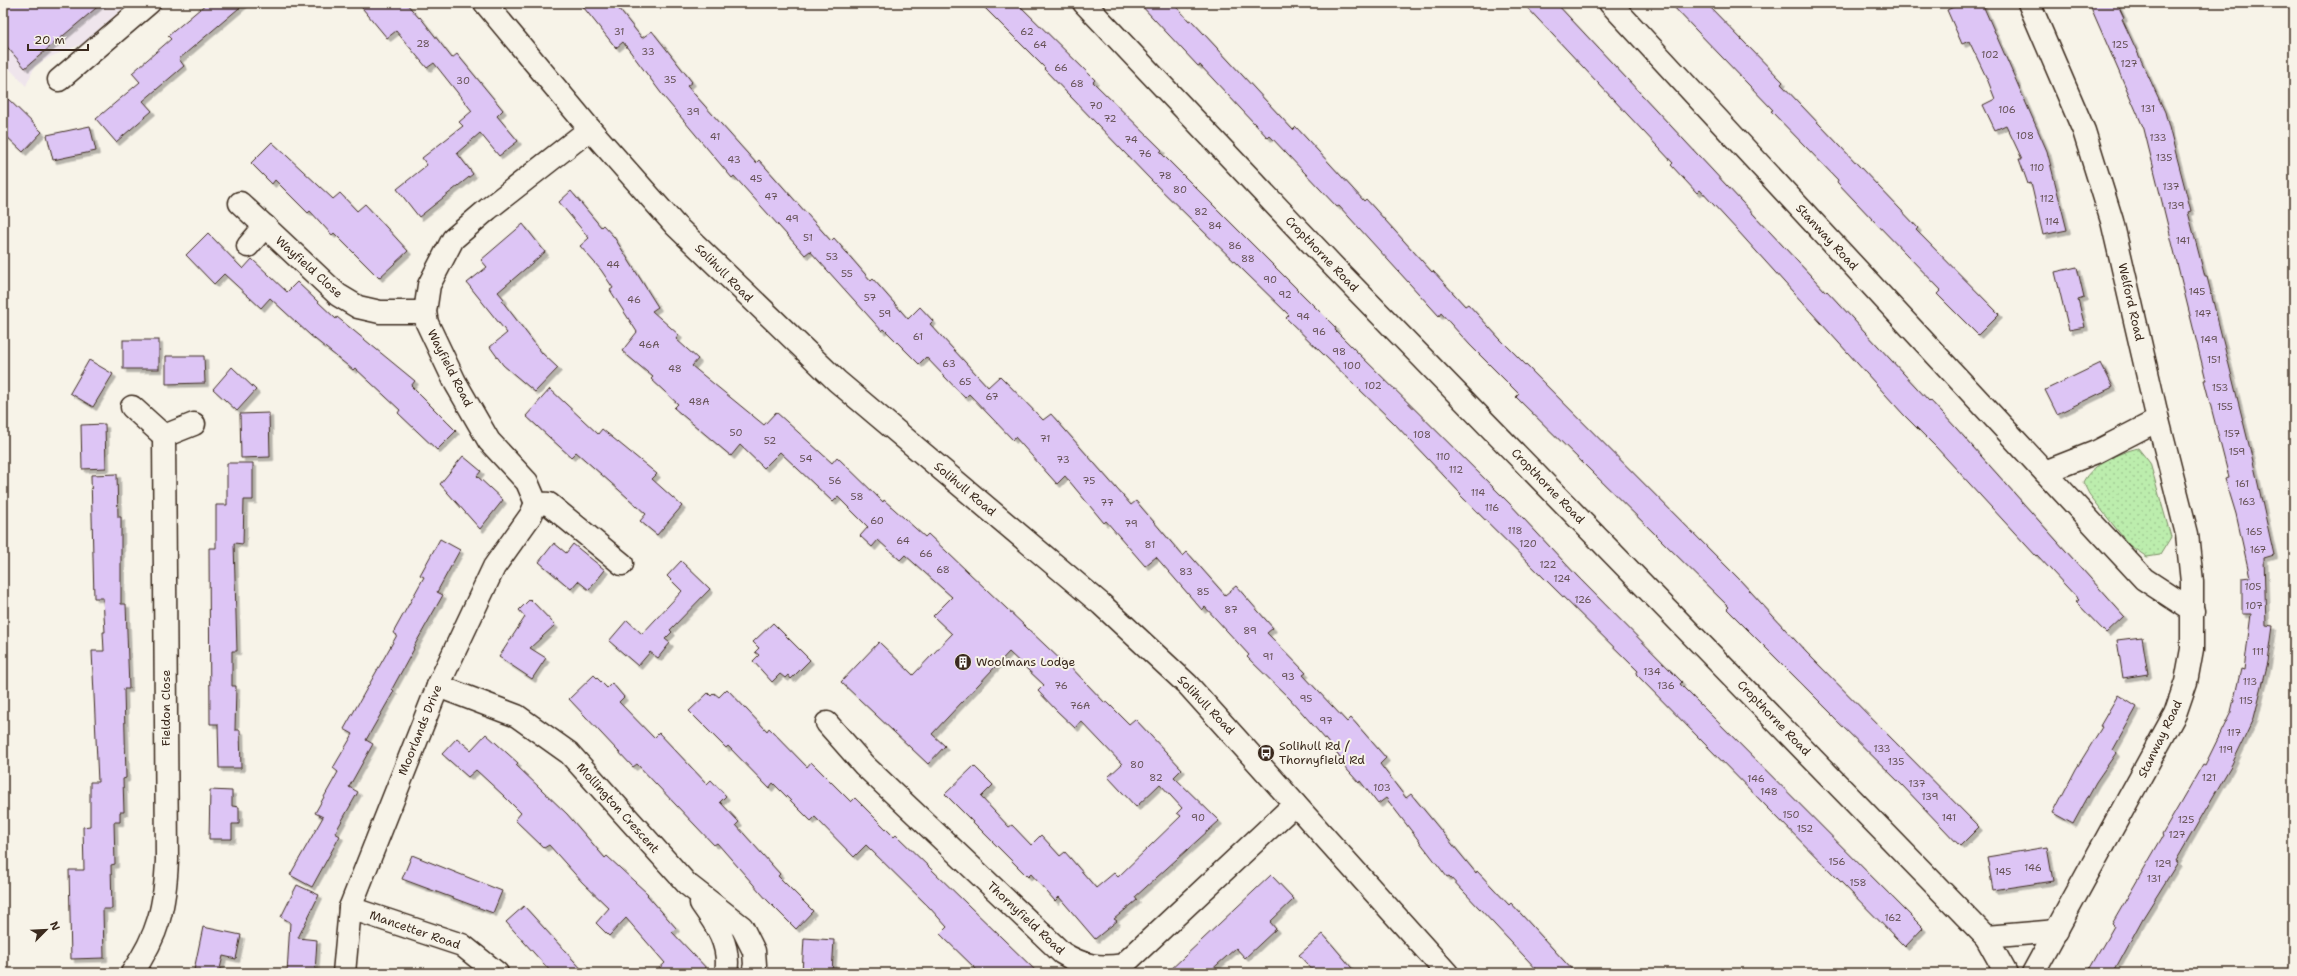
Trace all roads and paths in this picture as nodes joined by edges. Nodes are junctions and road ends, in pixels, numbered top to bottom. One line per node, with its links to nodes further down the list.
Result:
1 (149, 3): 6 (street)
2 (485, 3): 7 (street, Solihull Road)
3 (1084, 3): 26 (street, Cropthorne Road)
4 (1610, 3): 16 (street, Stanway Road)
5 (2029, 3): 13 (street, Welford Road)
6 (59, 80)
7 (590, 129): 11 (street, Wayfield Road); 22 (street, Solihull Road)
8 (240, 203): 9 (street, Wayfield Close)
9 (265, 226): 10 (street, Wayfield Close); 11 (street, Wayfield Close)
10 (248, 246)
11 (426, 312): 17 (street, Wayfield Road)
12 (132, 407): 15 (street)
13 (2158, 420): 16 (street); 19 (street, Welford Road)
14 (194, 424): 15 (street)
15 (164, 436): 28 (street, Fieldon Close)
16 (2045, 472): 19 (street, Stanway Road)
17 (536, 503): 18 (street); 20 (street, Moorlands Drive)
18 (622, 564)
19 (2193, 611): 25 (street, Stanway Road)
20 (438, 686): 23 (street, Mollington Crescent); 24 (street, Moorlands Drive)
21 (827, 723): 27 (street, Thornyfield Road)
22 (1295, 804): 27 (street, Thornyfield Road); 33 (street, Solihull Road)
23 (687, 884): 31 (street); 32 (street, Mollington Crescent)
24 (350, 908): 29 (street, Moorlands Drive); 30 (street, Mancetter Road)
25 (2058, 931): 26 (street); 35 (street, Stanway Road)
26 (1986, 937): 34 (street, Cropthorne Road)
27 (1121, 969)
28 (132, 973)
29 (344, 973)
30 (496, 973)
31 (726, 973)
32 (753, 973)
33 (1447, 973)
34 (2006, 973)
35 (2033, 973)

